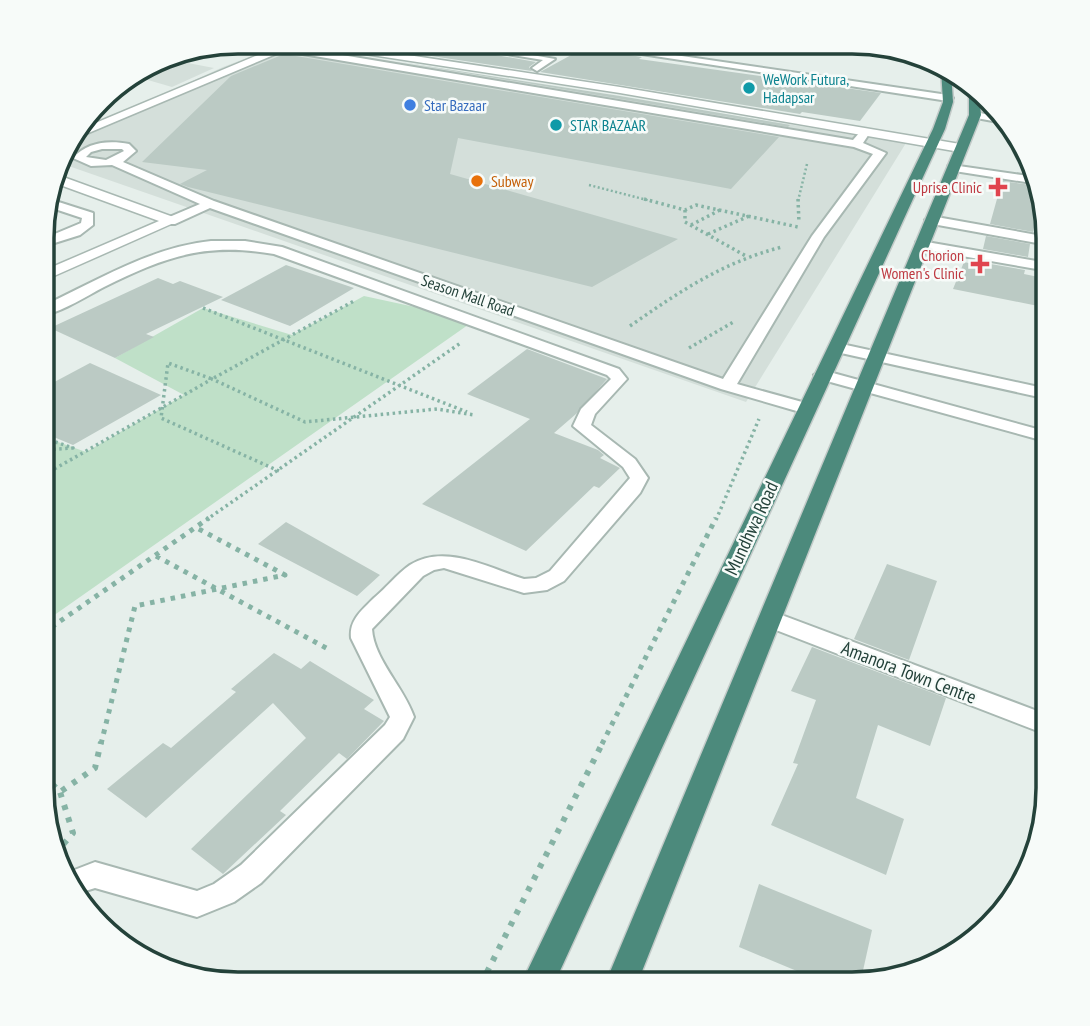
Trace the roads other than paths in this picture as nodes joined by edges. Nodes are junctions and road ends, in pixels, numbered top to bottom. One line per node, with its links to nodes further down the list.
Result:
1 (266, 55): 12 (street)
2 (324, 55): 16 (lane)
3 (390, 55): 13 (street)
4 (525, 55): 6 (lane)
5 (655, 55): 8 (lane)
6 (537, 68)
7 (947, 81): 8 (highway, Mundhwa Road)
8 (948, 98): 15 (highway, Mundhwa Road)
9 (977, 103): 10 (highway)
10 (978, 108): 11 (lane); 18 (highway)
11 (985, 111)
12 (89, 130)
13 (866, 132): 15 (street); 16 (lane)
14 (82, 141): 17 (lane)
15 (932, 143): 18 (street); 33 (highway, Mundhwa Road)
16 (856, 144): 36 (lane)
17 (102, 146): 19 (lane); 19 (lane, Season Mall Road)
18 (960, 148): 20 (highway)
19 (112, 162): 23 (lane, Season Mall Road)
20 (952, 168): 21 (lane); 25 (highway)
21 (1026, 179)
22 (64, 182): 26 (street)
23 (210, 204): 26 (lane); 36 (lane, Season Mall Road)
24 (58, 206): 27 (lane)
25 (931, 220): 28 (lane); 29 (highway)
26 (171, 221): 31 (street)
27 (54, 239)
28 (1035, 239)
29 (921, 245): 30 (lane); 34 (highway)
30 (1035, 265)
31 (54, 271)
32 (54, 307): 43 (lane)
33 (837, 348): 34 (lane); 35 (highway, Mundhwa Road)
34 (877, 357): 37 (highway); 38 (lane)
35 (822, 376): 37 (lane); 39 (highway, Mundhwa Road)
36 (727, 386): 39 (lane, Season Mall Road)
37 (866, 386): 40 (lane); 41 (highway)
38 (1035, 391)
39 (807, 409): 45 (highway, Mundhwa Road)
40 (1035, 433)
41 (771, 619): 42 (lane, Amanora Town Centre); 44 (highway)
42 (1036, 720)
43 (79, 881)
44 (626, 971)
45 (543, 972)

